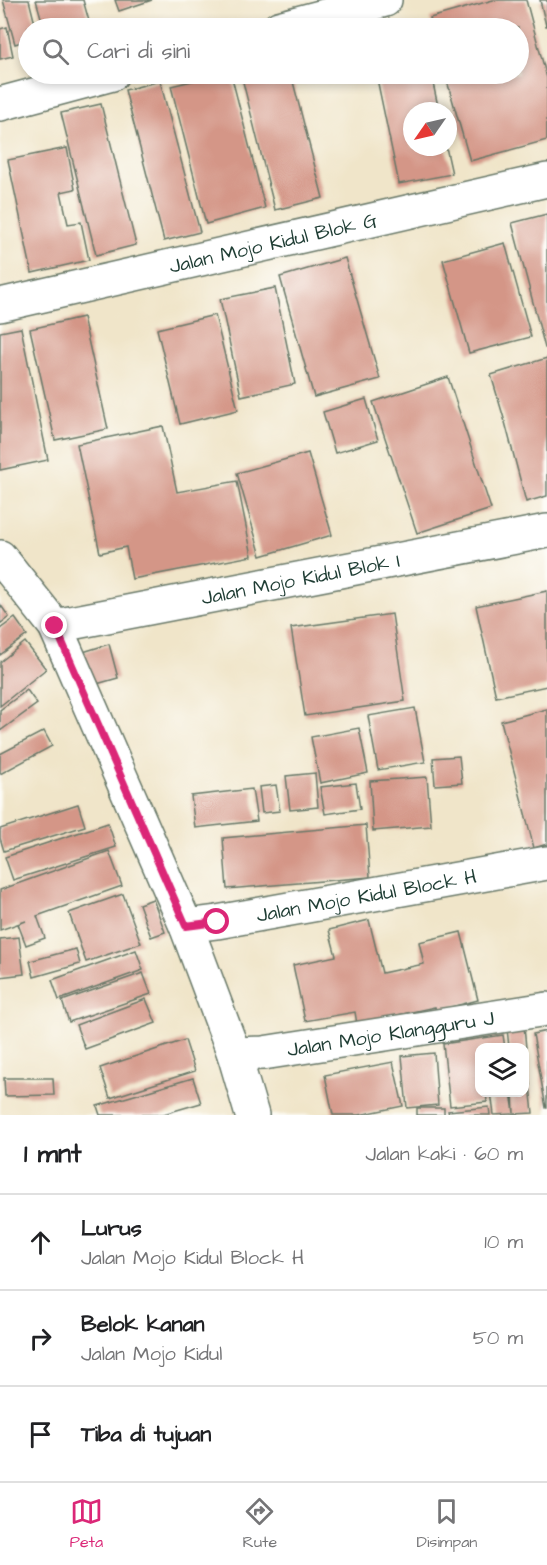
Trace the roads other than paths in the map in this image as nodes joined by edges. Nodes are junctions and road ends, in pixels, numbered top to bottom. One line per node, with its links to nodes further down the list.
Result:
1 (385, 0): 2 (street)
2 (317, 18)
3 (75, 84): 4 (street)
4 (0, 104)
5 (547, 180): 6 (street, Jalan Mojo Kidul Blok G)
6 (0, 305)
7 (547, 531): 9 (street, Jalan Mojo Kidul Blok I)
8 (0, 557): 9 (street)
9 (55, 626): 11 (street)
10 (547, 863): 11 (street, Jalan Mojo Kidul Block H)
11 (186, 926): 13 (street)
12 (547, 1009): 13 (street, Jalan Mojo Klangguru J)
13 (234, 1054): 14 (street)
14 (252, 1115)

